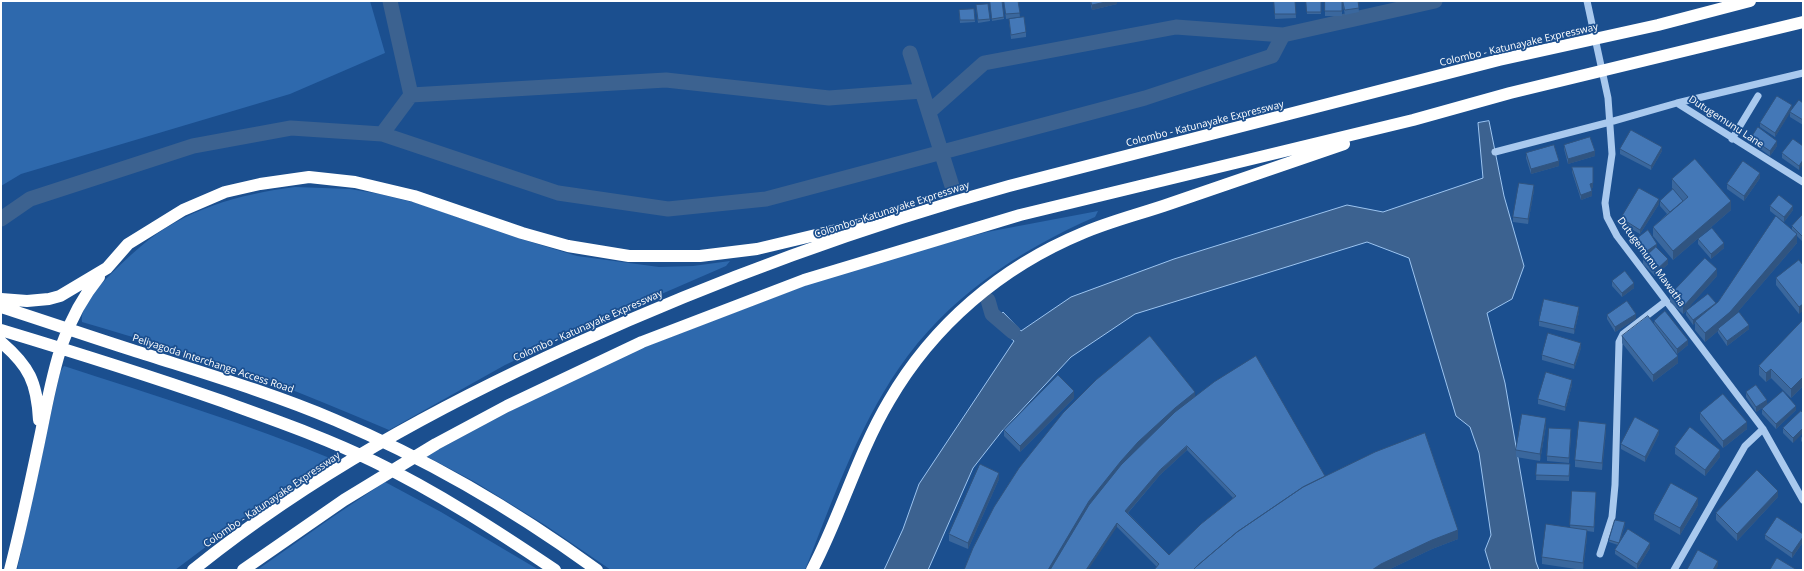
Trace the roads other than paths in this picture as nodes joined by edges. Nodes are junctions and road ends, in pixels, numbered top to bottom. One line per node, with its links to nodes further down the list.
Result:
1 (1587, 1): 8 (street, Dutugemunu Mawatha)
2 (1750, 1): 12 (highway, Colombo - Katunayake Expressway)
3 (1803, 22): 7 (highway)
4 (1803, 73): 6 (street)
5 (1758, 96): 9 (street)
6 (1677, 103): 8 (street, Dutugemunu Lane); 9 (street, Dutugemunu Lane)
7 (1413, 120): 27 (highway); 30 (highway)
8 (1610, 122): 10 (street, Dutugemunu Lane); 15 (street, Dutugemunu Mawatha)
9 (1732, 139): 11 (street, Dutugemunu Lane)
10 (1495, 152)
11 (1803, 182)
12 (933, 207): 13 (highway); 26 (highway, Colombo - Katunayake Expressway)
13 (107, 268): 14 (highway); 17 (highway)
14 (1, 299)
15 (1666, 300): 21 (street, Dutugemunu Mawatha); 24 (street)
16 (1, 307): 17 (highway, Peliyagoda Interchange Access Road)
17 (68, 328): 20 (highway); 29 (highway, Peliyagoda Interchange Access Road)
18 (1, 330): 20 (highway)
19 (1, 342): 22 (highway)
20 (60, 347): 22 (highway); 28 (highway)
21 (1763, 428): 23 (street, Dutugemunu Mawatha); 31 (street)
22 (37, 451): 25 (highway)
23 (1803, 500)
24 (1600, 554)
25 (10, 570)
26 (193, 570)
27 (244, 570)
28 (555, 570)
29 (597, 570)
30 (812, 570)
31 (1674, 570)

